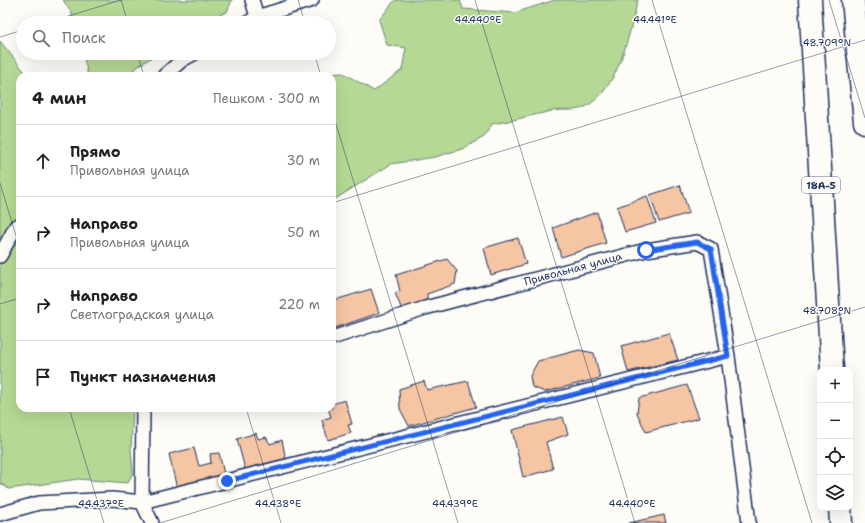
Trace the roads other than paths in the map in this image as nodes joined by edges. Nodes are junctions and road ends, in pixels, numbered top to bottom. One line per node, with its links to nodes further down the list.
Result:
1 (252, 0): 5 (street)
2 (312, 0): 6 (street)
3 (810, 0): 14 (highway, 18А-5)
4 (853, 0): 9 (highway)
5 (252, 16)
6 (264, 16)
7 (182, 60): 8 (street)
8 (168, 72)
9 (865, 122)
10 (16, 226): 11 (street)
11 (0, 256)
12 (336, 337): 13 (street, Привольная улица)
13 (728, 356): 16 (street); 20 (street)
14 (832, 367)
15 (144, 412): 16 (street)
16 (142, 502): 18 (street); 19 (street)
17 (840, 511): 21 (highway)
18 (0, 514)
19 (152, 523)
20 (749, 523)
21 (841, 523)

